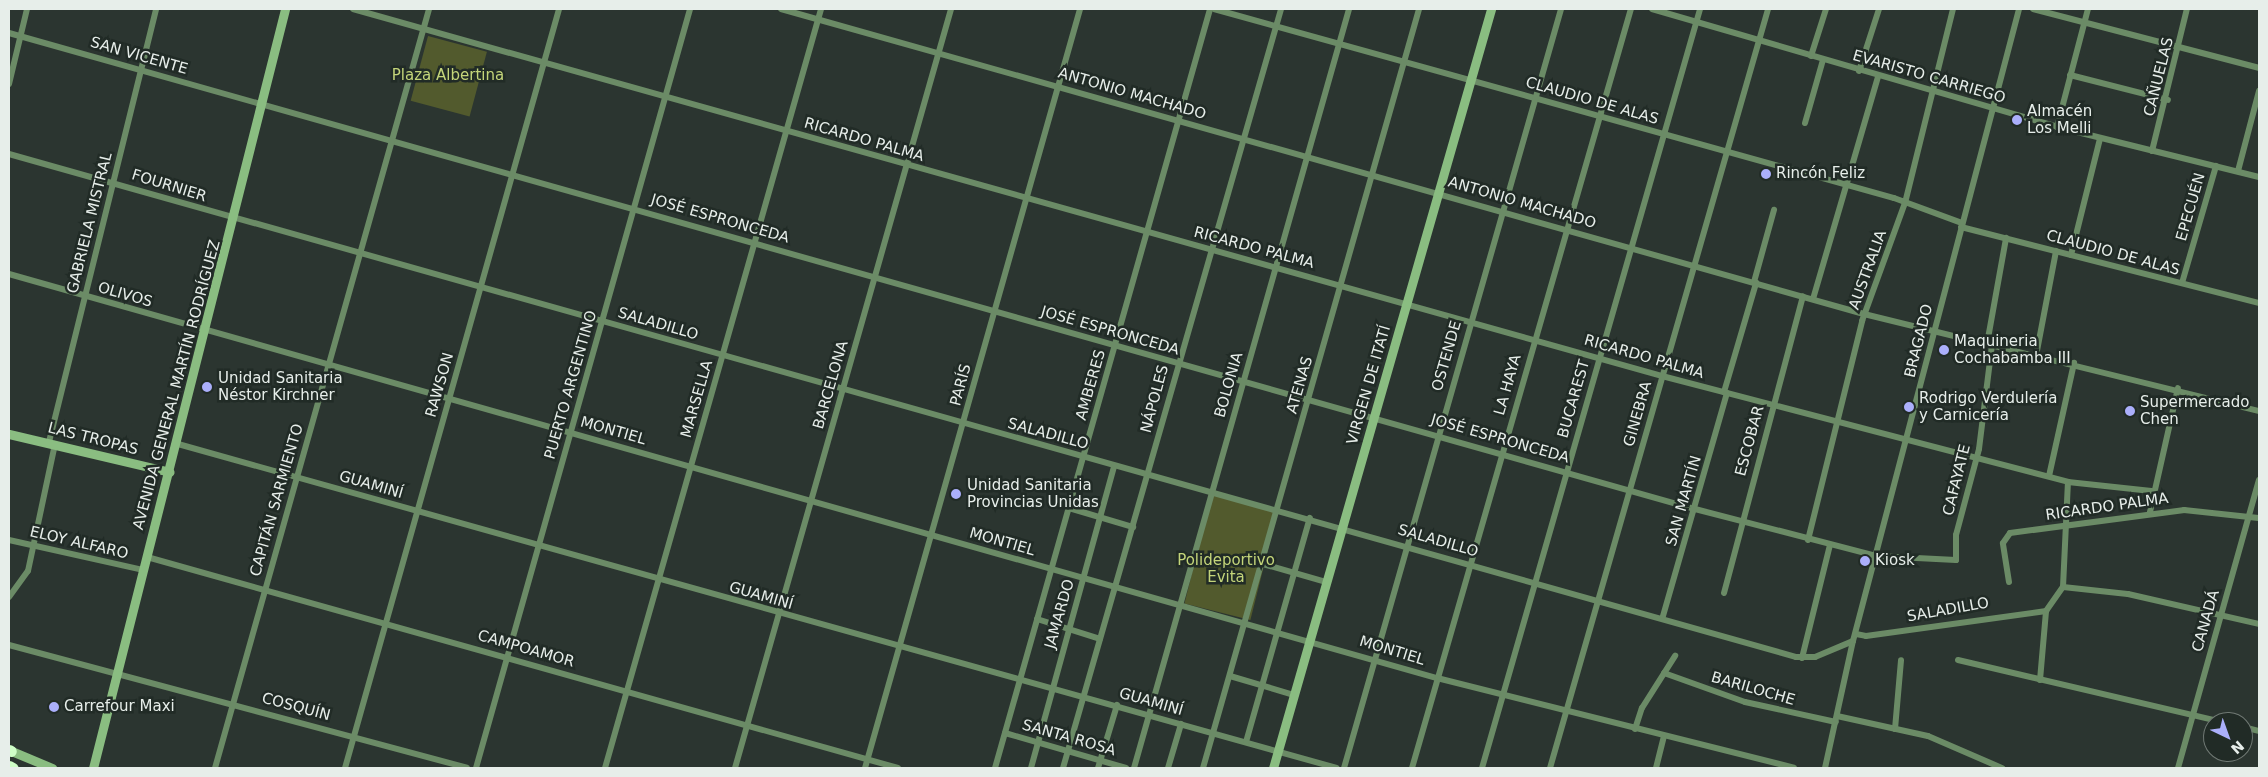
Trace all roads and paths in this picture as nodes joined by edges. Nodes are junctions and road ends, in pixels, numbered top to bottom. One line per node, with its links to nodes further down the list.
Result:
1 (27, 9): 36 (street)
2 (156, 9): 46 (street, GABRIELA MISTRAL)
3 (284, 9): 58 (street, AVENIDA GENERAL MARTÍN RODRÍGUEZ)
4 (354, 9): 34 (street, RICARDO PALMA)
5 (429, 9): 34 (street, CAPITÁN SARMIENTO)
6 (559, 9): 44 (street, RAWSON)
7 (690, 9): 55 (street, PUERTO ARGENTINO)
8 (781, 9): 30 (street, ANTONIO MACHADO)
9 (821, 9): 30 (street, MARSELLA)
10 (951, 9): 40 (street, BARCELONA)
11 (1080, 9): 52 (street, PARÍS)
12 (1210, 9): 61 (street, AMBERES)
13 (1214, 9): 33 (street, CLAUDIO DE ALAS)
14 (1280, 9): 33 (street, NÁPOLES)
15 (1350, 9): 38 (street, BOLONIA)
16 (1419, 9): 42 (street, ATENAS)
17 (1490, 9): 50 (street, VIRGEN DE ITATÍ)
18 (1561, 9): 56 (street, OSTENDE)
19 (1631, 9): 60 (street, LA HAYA)
20 (1652, 9): 31 (street, EVARISTO CARRIEGO)
21 (1700, 9): 31 (street, BUCAREST)
22 (1768, 9): 37 (street, GINEBRA)
23 (1826, 9): 41 (street)
24 (1879, 9): 47 (street)
25 (1953, 9): 54 (street, AUSTRALIA)
26 (2019, 9): 59 (street, BRAGADO)
27 (2034, 9): 32 (street)
28 (2088, 9): 32 (street)
29 (2187, 9): 39 (street, CAÑUELAS)
30 (818, 20): 40 (street, ANTONIO MACHADO); 64 (street, MARSELLA)
31 (1696, 21): 37 (street, EVARISTO CARRIEGO); 65 (street, BUCAREST)
32 (2084, 22): 39 (street); 48 (street)
33 (1276, 26): 38 (street, CLAUDIO DE ALAS); 66 (street, NÁPOLES)
34 (424, 29): 44 (street, RICARDO PALMA); 68 (street, CAPITÁN SARMIENTO)
35 (9, 33): 36 (street, SAN VICENTE)
36 (21, 36): 46 (street, SAN VICENTE); 51 (street)
37 (1759, 41): 41 (street, EVARISTO CARRIEGO); 70 (street, GINEBRA)
38 (1340, 43): 42 (street, CLAUDIO DE ALAS); 72 (street, BOLONIA)
39 (2180, 48): 45 (street); 57 (street, CAÑUELAS)
40 (939, 53): 52 (street, ANTONIO MACHADO); 73 (street, BARCELONA)
41 (1811, 56): 43 (street, EVARISTO CARRIEGO)
42 (1404, 60): 50 (street, CLAUDIO DE ALAS); 77 (street, ATENAS)
43 (1823, 60): 47 (street, EVARISTO CARRIEGO); 62 (street)
44 (543, 63): 55 (street, RICARDO PALMA); 76 (street, RAWSON)
45 (2259, 68)
46 (140, 70): 58 (street, SAN VICENTE); 79 (street, GABRIELA MISTRAL)
47 (1859, 71): 49 (street, EVARISTO CARRIEGO)
48 (2070, 74): 57 (street); 63 (street)
49 (1878, 76): 54 (street, EVARISTO CARRIEGO); 80 (street)
50 (1470, 80): 56 (street, CLAUDIO DE ALAS); 81 (street, VIRGEN DE ITATÍ)
51 (9, 84)
52 (1058, 86): 61 (street, ANTONIO MACHADO); 82 (street, PARÍS)
53 (2259, 91): 75 (street)
54 (1935, 92): 59 (street, EVARISTO CARRIEGO); 83 (street, AUSTRALIA)
55 (666, 96): 64 (street, RICARDO PALMA); 84 (street, PUERTO ARGENTINO)
56 (1535, 97): 60 (street, CLAUDIO DE ALAS); 85 (street, OSTENDE)
57 (2168, 100): 69 (street, CAÑUELAS)
58 (262, 104): 68 (street, JOSÉ ESPRONCEDA); 87 (street, AVENIDA GENERAL MARTÍN RODRÍGUEZ)
59 (1992, 108): 63 (street, EVARISTO CARRIEGO); 88 (street, BRAGADO)
60 (1599, 115): 65 (street, CLAUDIO DE ALAS); 89 (street, LA HAYA)
61 (1178, 121): 66 (street, ANTONIO MACHADO); 90 (street, AMBERES)
62 (1805, 123)
63 (2057, 127): 67 (street, EVARISTO CARRIEGO)
64 (786, 131): 73 (street, RICARDO PALMA); 92 (street, MARSELLA)
65 (1664, 135): 70 (street, CLAUDIO DE ALAS); 93 (street, BUCAREST)
66 (1242, 138): 72 (street, ANTONIO MACHADO); 94 (street, NÁPOLES)
67 (2100, 138): 69 (street, EVARISTO CARRIEGO); 97 (street)
68 (392, 140): 76 (street, JOSÉ ESPRONCEDA); 96 (street, CAPITÁN SARMIENTO)
69 (2152, 151): 74 (street, EVARISTO CARRIEGO)
70 (1726, 153): 80 (street, CLAUDIO DE ALAS); 98 (street, GINEBRA)
71 (9, 154): 79 (street, FOURNIER)
72 (1305, 156): 77 (street, ANTONIO MACHADO); 99 (street, BOLONIA)
73 (906, 165): 82 (street, RICARDO PALMA); 101 (street, BARCELONA)
74 (2216, 166): 75 (street, EVARISTO CARRIEGO); 103 (street, EPECUÉN)
75 (2238, 171): 78 (street, EVARISTO CARRIEGO)
76 (512, 173): 84 (street, JOSÉ ESPRONCEDA); 105 (street, RAWSON)
77 (1373, 174): 81 (street, ANTONIO MACHADO); 104 (street, ATENAS)
78 (2259, 177)
79 (113, 182): 87 (street, FOURNIER); 106 (street, GABRIELA MISTRAL)
80 (1845, 186): 83 (street, CLAUDIO DE ALAS); 108 (street)
81 (1438, 192): 85 (street, ANTONIO MACHADO); 109 (street, VIRGEN DE ITATÍ)
82 (1026, 198): 90 (street, RICARDO PALMA); 111 (street, PARÍS)
83 (1905, 203): 88 (street, CLAUDIO DE ALAS); 112 (street, AUSTRALIA)
84 (634, 208): 92 (street, JOSÉ ESPRONCEDA); 114 (street, PUERTO ARGENTINO)
85 (1503, 209): 89 (street, ANTONIO MACHADO); 113 (street, OSTENDE)
86 (1774, 210): 102 (street, SAN MARTÍN)
87 (234, 218): 96 (street, SALADILLO); 115 (street, AVENIDA GENERAL MARTÍN RODRÍGUEZ)
88 (1962, 225): 91 (street, CLAUDIO DE ALAS); 116 (street, BRAGADO)
89 (1566, 228): 93 (street, ANTONIO MACHADO); 117 (street, LA HAYA)
90 (1148, 232): 94 (street, RICARDO PALMA); 118 (street, AMBERES)
91 (2006, 238): 95 (street, CLAUDIO DE ALAS); 119 (street, CAFAYATE)
92 (754, 242): 101 (street, JOSÉ ESPRONCEDA); 120 (street, MARSELLA)
93 (1631, 246): 98 (street, ANTONIO MACHADO); 122 (street, BUCAREST)
94 (1210, 250): 99 (street, RICARDO PALMA); 123 (street, NÁPOLES)
95 (2056, 251): 97 (street, CLAUDIO DE ALAS); 121 (street)
96 (362, 254): 105 (street, SALADILLO); 125 (street, CAPITÁN SARMIENTO)
97 (2071, 255): 103 (street, CLAUDIO DE ALAS)
98 (1694, 264): 102 (street, ANTONIO MACHADO); 126 (street, GINEBRA)
99 (1276, 267): 104 (street, RICARDO PALMA); 127 (street, BOLONIA)
100 (9, 274): 106 (street, OLIVOS)
101 (875, 276): 111 (street, JOSÉ ESPRONCEDA); 129 (street, BARCELONA)
102 (1755, 283): 107 (street, ANTONIO MACHADO); 130 (street, SAN MARTÍN)
103 (2182, 283): 110 (street, CLAUDIO DE ALAS)
104 (1340, 285): 109 (street, RICARDO PALMA); 132 (street, ATENAS)
105 (481, 288): 114 (street, SALADILLO); 131 (street, RAWSON)
106 (85, 296): 115 (street, OLIVOS); 142 (street, GABRIELA MISTRAL)
107 (1802, 296): 108 (street, ANTONIO MACHADO); 133 (street, ESCOBAR)
108 (1813, 299): 112 (street, ANTONIO MACHADO)
109 (1406, 303): 113 (street, RICARDO PALMA); 135 (street, VIRGEN DE ITATÍ)
110 (2259, 303)
111 (994, 311): 118 (street, JOSÉ ESPRONCEDA); 137 (street, PARÍS)
112 (1864, 314): 116 (street, ANTONIO MACHADO); 136 (street, AUSTRALIA)
113 (1470, 320): 117 (street, RICARDO PALMA); 140 (street, OSTENDE)
114 (602, 321): 120 (street, SALADILLO); 138 (street, PUERTO ARGENTINO)
115 (206, 331): 125 (street, MONTIEL); 143 (street, AVENIDA GENERAL MARTÍN RODRÍGUEZ)
116 (1934, 332): 119 (street, ANTONIO MACHADO); 141 (street, BRAGADO)
117 (1534, 338): 122 (street, RICARDO PALMA); 144 (street, LA HAYA)
118 (1115, 345): 123 (street, JOSÉ ESPRONCEDA); 145 (street, AMBERES)
119 (1989, 345): 121 (street, ANTONIO MACHADO); 146 (street, CAFAYATE)
120 (722, 354): 129 (street, SALADILLO); 147 (street, MARSELLA)
121 (2036, 356): 124 (street, ANTONIO MACHADO)
122 (1598, 357): 126 (street, RICARDO PALMA); 149 (street, BUCAREST)
123 (1178, 363): 127 (street, JOSÉ ESPRONCEDA); 151 (street, NÁPOLES)
124 (2074, 363): 128 (street, ANTONIO MACHADO); 152 (street)
125 (328, 366): 131 (street, MONTIEL); 153 (street, CAPITÁN SARMIENTO)
126 (1662, 376): 130 (street, RICARDO PALMA); 156 (street, GINEBRA)
127 (1242, 380): 132 (street, JOSÉ ESPRONCEDA); 158 (street, BOLONIA)
128 (2178, 388): 134 (street, ANTONIO MACHADO); 157 (street)
129 (843, 389): 137 (street, SALADILLO); 159 (street, BARCELONA)
130 (1726, 392): 133 (street, RICARDO PALMA); 161 (street, SAN MARTÍN)
131 (449, 398): 138 (street, MONTIEL); 163 (street, RAWSON)
132 (1309, 398): 135 (street, JOSÉ ESPRONCEDA); 162 (street, ATENAS)
133 (1773, 404): 136 (street, RICARDO PALMA); 169 (street, ESCOBAR)
134 (2259, 410)
135 (1374, 415): 140 (street, JOSÉ ESPRONCEDA); 172 (street, VIRGEN DE ITATÍ)
136 (1838, 422): 141 (street, RICARDO PALMA); 175 (street, AUSTRALIA)
137 (964, 424): 145 (street, SALADILLO); 173 (street, PARÍS)
138 (570, 432): 147 (street, MONTIEL); 177 (street, PUERTO ARGENTINO)
139 (9, 434): 142 (street, LAS TROPAS)
140 (1438, 434): 144 (street, JOSÉ ESPRONCEDA); 179 (street, OSTENDE)
141 (1906, 441): 146 (street, RICARDO PALMA); 180 (street, BRAGADO)
142 (52, 443): 150 (street, LAS TROPAS); 176 (street, GABRIELA MISTRAL)
143 (178, 444): 150 (street, AVENIDA GENERAL MARTÍN RODRÍGUEZ); 153 (street, GUAMINÍ)
144 (1502, 453): 149 (street, JOSÉ ESPRONCEDA); 183 (street, LA HAYA)
145 (1082, 457): 148 (street, SALADILLO); 160 (street, AMBERES)
146 (1976, 460): 152 (street, RICARDO PALMA); 182 (street, CAFAYATE)
147 (691, 466): 159 (street, MONTIEL); 189 (street, MARSELLA)
148 (1114, 466): 151 (street, SALADILLO); 166 (street, JAMARDO)
149 (1566, 471): 156 (street, JOSÉ ESPRONCEDA); 192 (street, BUCAREST)
150 (170, 472): 181 (street, AVENIDA GENERAL MARTÍN RODRÍGUEZ)
151 (1147, 476): 158 (street, SALADILLO); 171 (street, NÁPOLES)
152 (2049, 476): 155 (street, RICARDO PALMA)
153 (296, 477): 163 (street, GUAMINÍ); 195 (street, CAPITÁN SARMIENTO)
154 (2259, 480): 165 (street, CANADÁ)
155 (2068, 482): 157 (street, RICARDO PALMA); 170 (street)
156 (1629, 490): 161 (street, JOSÉ ESPRONCEDA); 198 (street, GINEBRA)
157 (2152, 490): 164 (street)
158 (1212, 493): 162 (street, SALADILLO); 199 (street, BOLONIA)
159 (812, 501): 173 (street, MONTIEL); 201 (street, BARCELONA)
160 (1069, 508): 166 (street); 185 (street, AMBERES)
161 (1695, 509): 169 (street, JOSÉ ESPRONCEDA); 203 (street, SAN MARTÍN)
162 (1278, 510): 167 (street, SALADILLO); 184 (street, ATENAS)
163 (417, 511): 177 (street, GUAMINÍ); 206 (street, RAWSON)
164 (2150, 512): 165 (street, RICARDO PALMA); 170 (street, RICARDO PALMA)
165 (2249, 515): 168 (street, RICARDO PALMA); 202 (street, CANADÁ)
166 (1100, 517): 171 (street); 188 (street, JAMARDO)
167 (1310, 518): 172 (street, SALADILLO); 187 (street)
168 (2259, 518)
169 (1742, 521): 175 (street, JOSÉ ESPRONCEDA); 196 (street, ESCOBAR)
170 (2063, 524): 191 (street, RICARDO PALMA); 194 (street)
171 (1133, 527): 193 (street, NÁPOLES)
172 (1342, 527): 179 (street, SALADILLO); 190 (street, VIRGEN DE ITATÍ)
173 (930, 535): 185 (street, MONTIEL); 215 (street, PARÍS)
174 (9, 540): 176 (street, ELOY ALFARO)
175 (1808, 540): 178 (street, JOSÉ ESPRONCEDA)
176 (31, 545): 186 (street, ELOY ALFARO); 197 (street, GABRIELA MISTRAL)
177 (538, 545): 189 (street, GUAMINÍ); 217 (street, PUERTO ARGENTINO)
178 (1830, 545): 180 (street, JOSÉ ESPRONCEDA); 218 (street)
179 (1407, 546): 183 (street, SALADILLO); 219 (street, OSTENDE)
180 (1877, 556): 182 (street, JOSÉ ESPRONCEDA); 210 (street, BRAGADO)
181 (147, 557): 186 (street, AVENIDA GENERAL MARTÍN RODRÍGUEZ); 195 (street, CAMPOAMOR)
182 (1954, 562)
183 (1471, 563): 192 (street, SALADILLO); 225 (street, LA HAYA)
184 (1263, 564): 187 (street); 205 (street, ATENAS)
185 (1052, 567): 188 (street, MONTIEL); 204 (street, AMBERES)
186 (144, 570): 222 (street, AVENIDA GENERAL MARTÍN RODRÍGUEZ)
187 (1294, 573): 190 (street); 209 (street)
188 (1085, 575): 193 (street, MONTIEL); 208 (street, JAMARDO)
189 (658, 580): 201 (street, GUAMINÍ); 230 (street, MARSELLA)
190 (1326, 582): 212 (street, VIRGEN DE ITATÍ)
191 (2009, 582)
192 (1534, 583): 198 (street, SALADILLO); 232 (street, BUCAREST)
193 (1117, 584): 199 (street, MONTIEL); 211 (street, NÁPOLES)
194 (2062, 587): 200 (street); 202 (street)
195 (265, 589): 206 (street, CAMPOAMOR); 234 (street, CAPITÁN SARMIENTO)
196 (1724, 593)
197 (9, 596)
198 (1596, 601): 203 (street, SALADILLO); 236 (street, GINEBRA)
199 (1181, 603): 205 (street, MONTIEL); 237 (street, BOLONIA)
200 (2046, 611): 210 (street, SALADILLO); 227 (street)
201 (779, 614): 215 (street, GUAMINÍ); 242 (street, BARCELONA)
202 (2221, 614): 207 (street); 238 (street, CANADÁ)
203 (1663, 616): 218 (street, SALADILLO)
204 (1037, 619): 208 (street); 226 (street, AMBERES)
205 (1246, 621): 209 (street, MONTIEL); 224 (street, ATENAS)
206 (386, 623): 217 (street, CAMPOAMOR); 247 (street, RAWSON)
207 (2259, 624)
208 (1068, 629): 211 (street); 229 (street, JAMARDO)
209 (1278, 630): 212 (street, MONTIEL); 228 (street)
210 (1856, 634): 213 (street, BRAGADO)
211 (1100, 639): 233 (street, NÁPOLES)
212 (1310, 640): 219 (street, MONTIEL); 231 (street, VIRGEN DE ITATÍ)
213 (1853, 641): 218 (street); 240 (street, BRAGADO)
214 (9, 644): 222 (street, COSQUÍN)
215 (900, 648): 226 (street, GUAMINÍ); 254 (street, PARÍS)
216 (1675, 656): 223 (street)
217 (508, 657): 230 (street, CAMPOAMOR); 264 (street, PUERTO ARGENTINO)
218 (1802, 658)
219 (1374, 659): 225 (street, MONTIEL); 279 (street, OSTENDE)
220 (1901, 660): 244 (street)
221 (1958, 660): 227 (street)
222 (118, 671): 234 (street, COSQUÍN); 260 (street, AVENIDA GENERAL MARTÍN RODRÍGUEZ)
223 (1664, 673): 240 (street, BARILOCHE); 243 (street)
224 (1230, 676): 228 (street); 246 (street, ATENAS)
225 (1437, 678): 232 (street, MONTIEL); 280 (street, LA HAYA)
226 (1021, 680): 229 (street, GUAMINÍ); 245 (street, AMBERES)
227 (2040, 680): 238 (street)
228 (1262, 686): 231 (street); 250 (street)
229 (1053, 687): 233 (street, GUAMINÍ); 249 (street, JAMARDO)
230 (627, 691): 242 (street, CAMPOAMOR); 265 (street, MARSELLA)
231 (1294, 695): 253 (street, VIRGEN DE ITATÍ)
232 (1503, 695): 236 (street, MONTIEL); 281 (street, BUCAREST)
233 (1084, 696): 235 (street, GUAMINÍ); 252 (street, NÁPOLES)
234 (232, 702): 247 (street, COSQUÍN); 261 (street, CAPITÁN SARMIENTO)
235 (1117, 705): 237 (street, GUAMINÍ); 255 (street)
236 (1566, 712): 243 (street, MONTIEL); 282 (street, GINEBRA)
237 (1149, 714): 241 (street, GUAMINÍ); 274 (street, BOLONIA)
238 (2192, 714): 239 (street); 288 (street, CANADÁ)
239 (2203, 717)
240 (1837, 719): 244 (street, BARILOCHE); 286 (street, BRAGADO)
241 (1181, 724): 246 (street, GUAMINÍ); 275 (street)
242 (748, 726): 254 (street, CAMPOAMOR); 266 (street, BARCELONA)
243 (1635, 729): 248 (street, MONTIEL)
244 (1895, 729): 287 (street, BARILOCHE)
245 (1005, 732): 249 (street, SANTA ROSA); 269 (street, AMBERES)
246 (1213, 733): 250 (street, GUAMINÍ); 276 (street, ATENAS)
247 (354, 736): 262 (street, RAWSON); 263 (street, COSQUÍN)
248 (1664, 737): 256 (street, MONTIEL); 283 (street)
249 (1037, 742): 252 (street, SANTA ROSA); 270 (street, JAMARDO)
250 (1246, 742): 253 (street, GUAMINÍ)
251 (9, 750): 259 (street)
252 (1068, 751): 255 (street, SANTA ROSA); 271 (street, NÁPOLES)
253 (1278, 751): 277 (street, VIRGEN DE ITATÍ); 278 (street, GUAMINÍ)
254 (868, 760): 267 (street, PARÍS); 268 (street, CAMPOAMOR)
255 (1101, 760): 272 (street); 273 (street, SANTA ROSA)
256 (1760, 760): 284 (street); 285 (street, MONTIEL)
257 (9, 766): 258 (highway)
258 (13, 768)
259 (52, 768)
260 (93, 768)
261 (214, 768)
262 (345, 768)
263 (467, 768)
264 (476, 768)
265 (605, 768)
266 (736, 768)
267 (865, 768)
268 (898, 768)
269 (995, 768)
270 (1031, 768)
271 (1063, 768)
272 (1098, 768)
273 (1126, 768)
274 (1134, 768)
275 (1168, 768)
276 (1203, 768)
277 (1273, 768)
278 (1337, 768)
279 (1344, 768)
280 (1412, 768)
281 (1482, 768)
282 (1550, 768)
283 (1656, 768)
284 (1759, 768)
285 (1794, 768)
286 (1825, 768)
287 (2002, 768)
288 (2178, 768)

